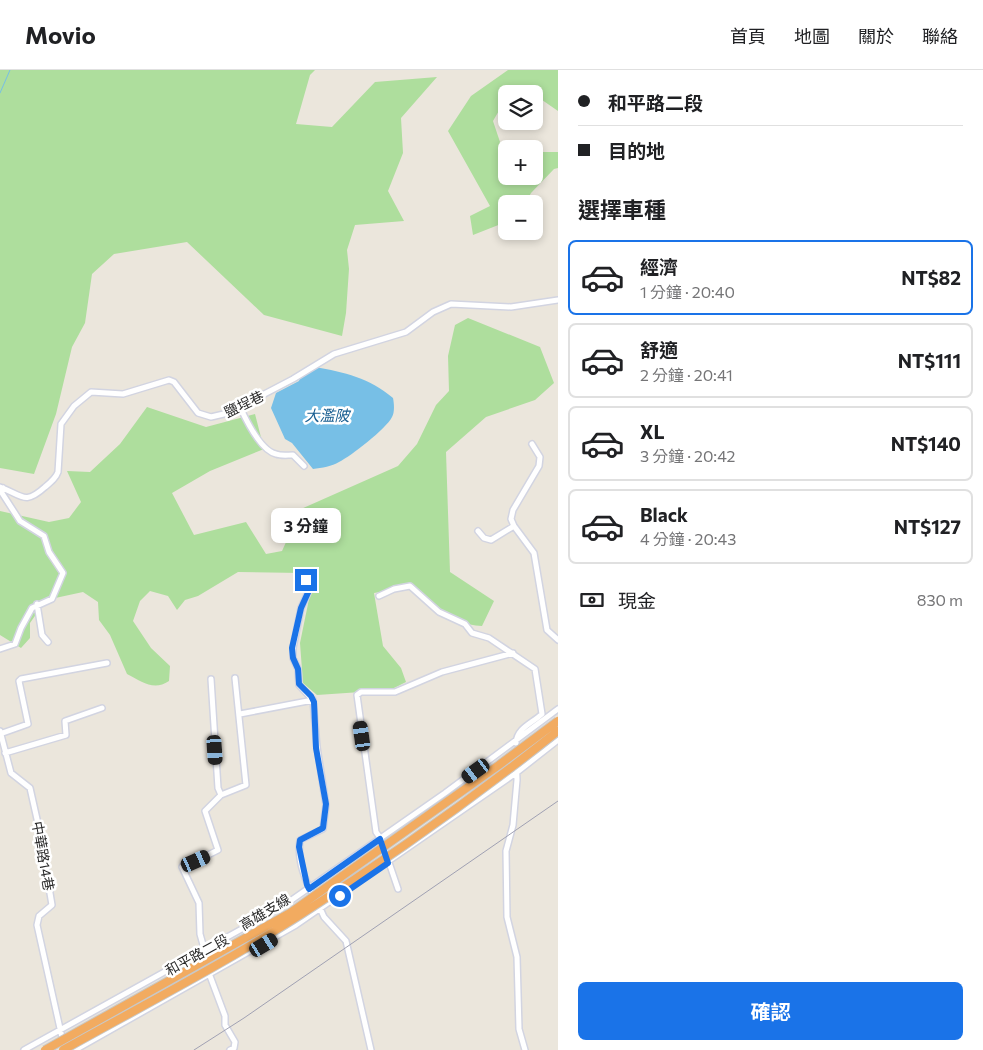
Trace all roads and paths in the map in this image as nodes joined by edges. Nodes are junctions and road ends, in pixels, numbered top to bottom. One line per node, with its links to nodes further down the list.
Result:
1 (558, 300): 2 (street, 鹽埕巷)
2 (240, 407): 4 (street); 5 (street, 鹽埕巷)
3 (532, 444): 6 (street)
4 (304, 466)
5 (2, 487): 10 (street)
6 (514, 526): 7 (street); 11 (street)
7 (478, 531)
8 (299, 583): 18 (street)
9 (378, 596): 14 (street)
10 (37, 604): 12 (street); 13 (street)
11 (558, 640)
12 (48, 642)
13 (0, 649)
14 (513, 653): 26 (street); 30 (street)
15 (107, 663): 24 (street, 中華路14巷)
16 (235, 678): 21 (street)
17 (211, 680): 29 (street)
18 (313, 700): 21 (street); 32 (street)
19 (102, 708): 27 (street)
20 (558, 709): 26 (street, 和平路二段)
21 (240, 714): 29 (street)
22 (558, 721): 39 (highway, 高雄支線, bridge)
23 (558, 731): 40 (highway, 高雄支線, bridge)
24 (0, 732): 27 (street, 中華路14巷)
25 (558, 740): 28 (street, 和平路二段)
26 (516, 742): 28 (street); 30 (street, 和平路二段)
27 (5, 753): 37 (street, 中華路14巷)
28 (516, 772): 31 (street, 和平路二段); 44 (street)
29 (221, 795): 35 (street)
30 (380, 839): 31 (street); 32 (street, 和平路二段)
31 (388, 863): 33 (street); 34 (street, 和平路二段)
32 (309, 889): 34 (street); 35 (street, 和平路二段)
33 (398, 890)
34 (321, 908): 36 (street, 和平路二段); 43 (street)
35 (205, 952): 37 (street, 和平路二段)
36 (210, 976): 41 (street, 和平路二段); 42 (street)
37 (60, 1030): 38 (street, 和平路二段); 40 (street, 中華路14巷)
38 (24, 1050)
39 (45, 1050)
40 (64, 1050)
41 (75, 1050)
42 (230, 1050)
43 (371, 1050)
44 (525, 1050)

